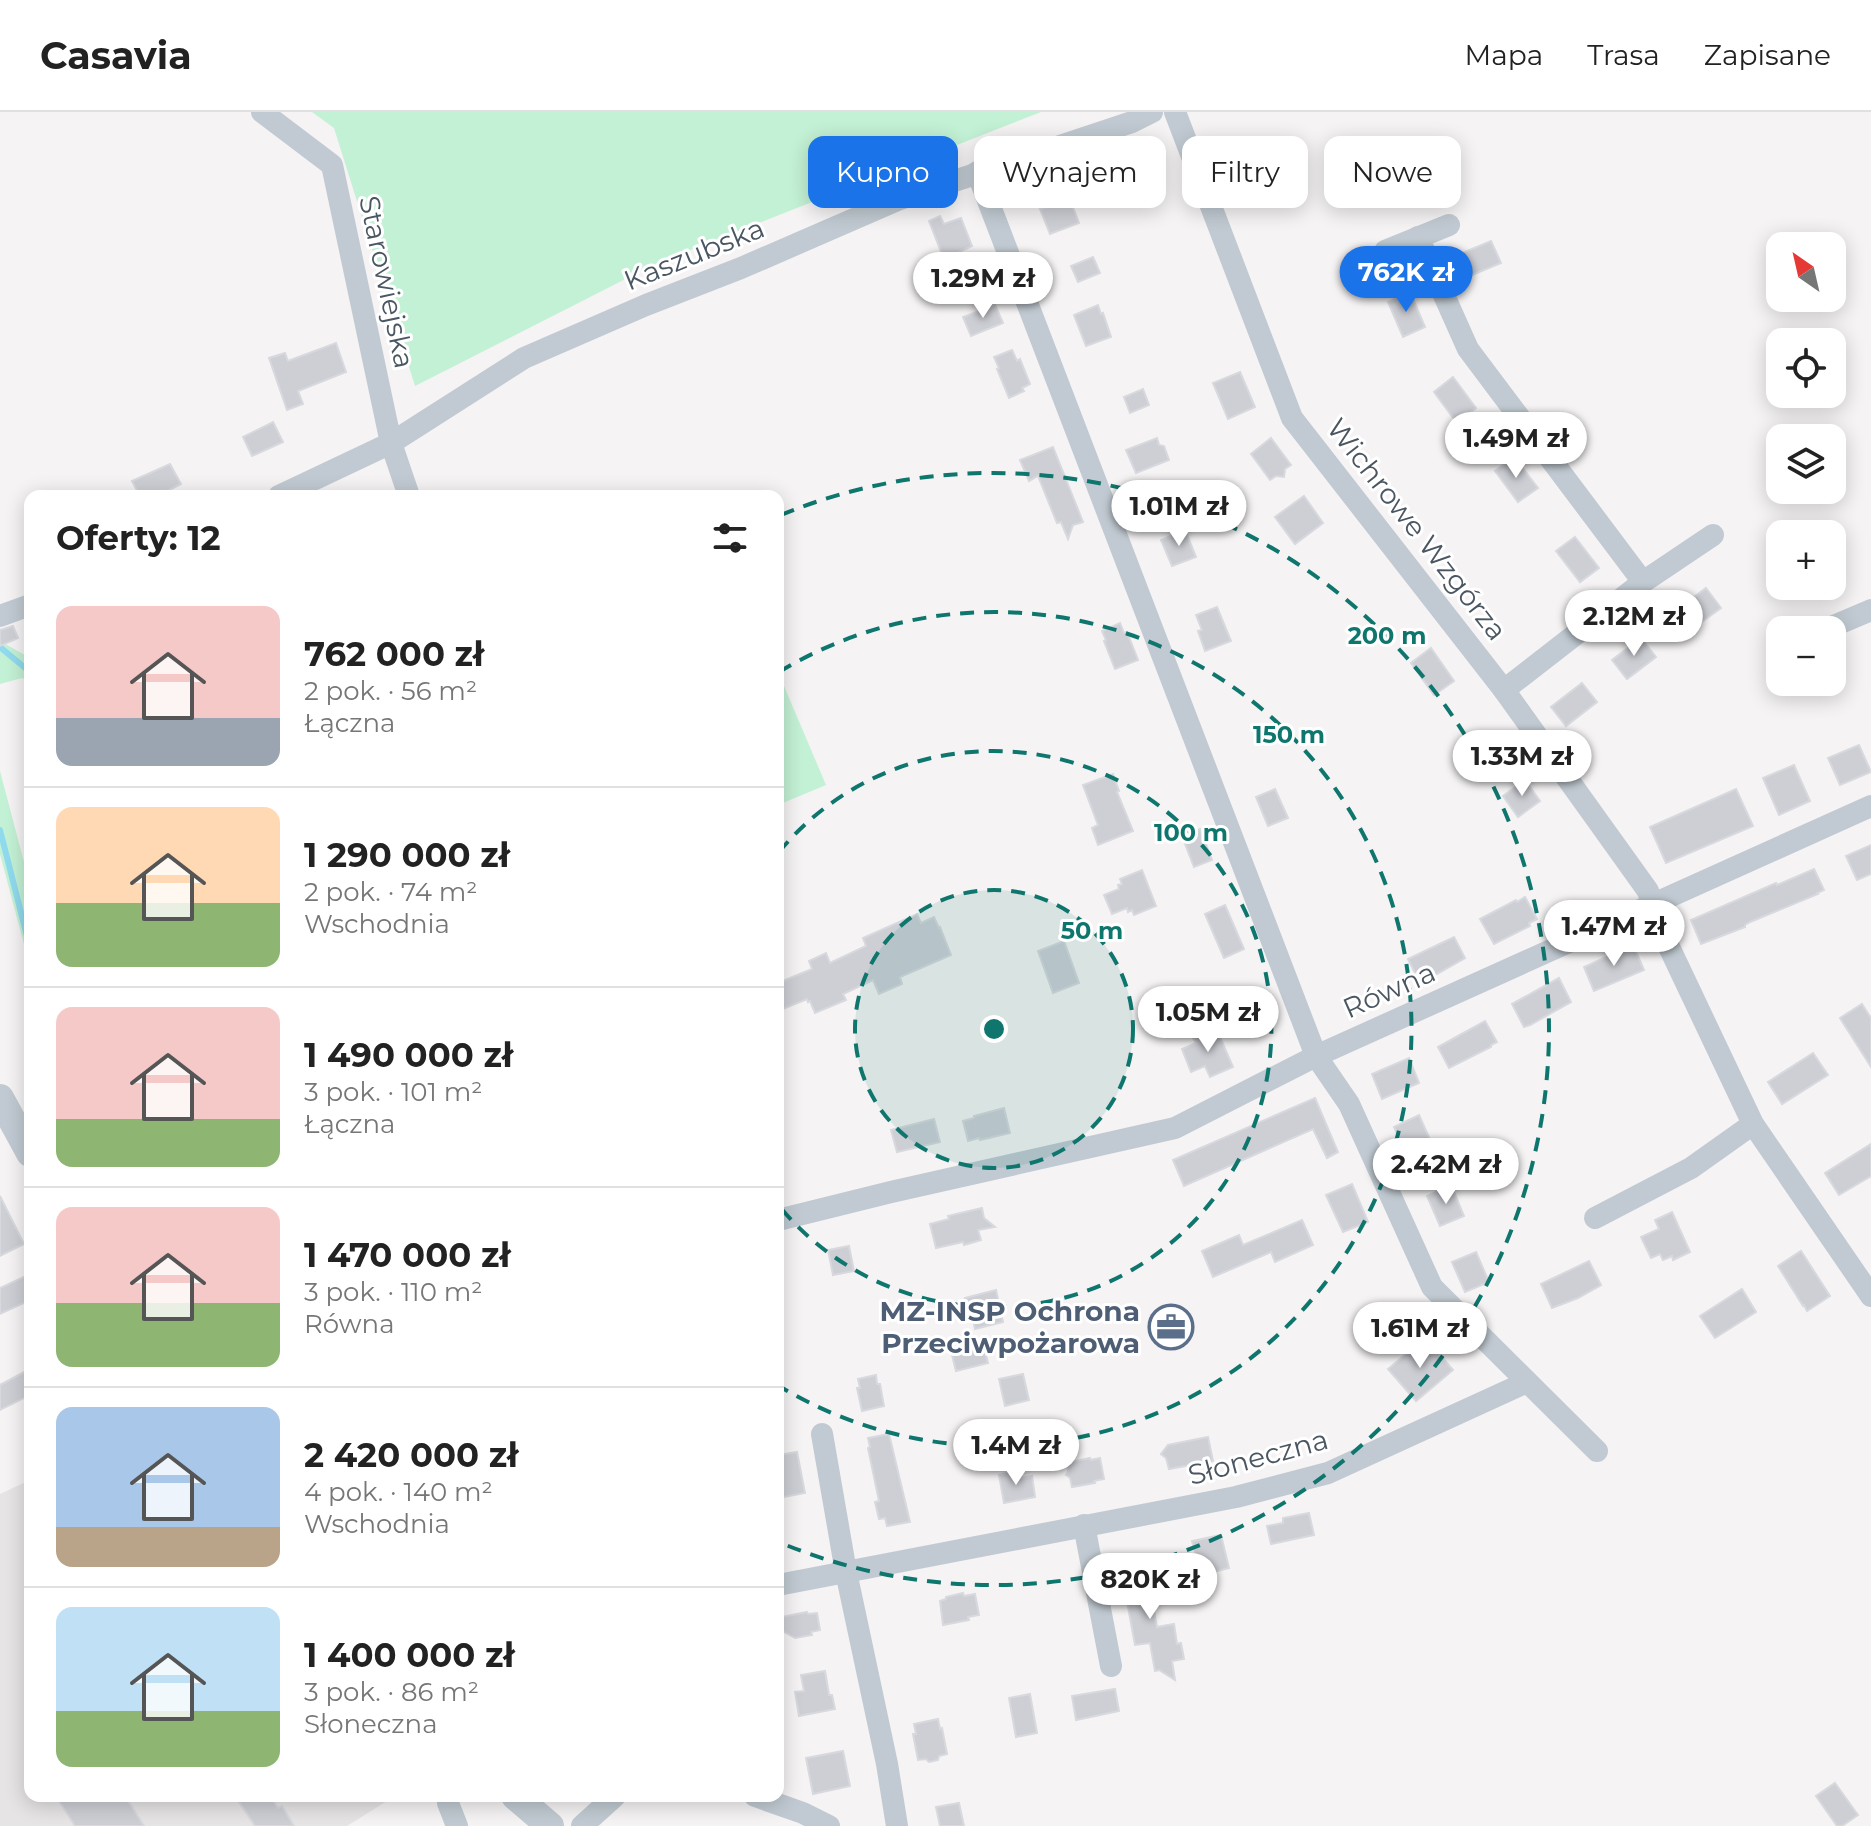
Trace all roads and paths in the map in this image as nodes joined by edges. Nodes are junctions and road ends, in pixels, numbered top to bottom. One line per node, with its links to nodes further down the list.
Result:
1 (262, 112): 10 (street, Starowiejska)
2 (1152, 112): 4 (street, Kaszubska)
3 (1175, 112): 19 (street, Wichrowe Wzgórza)
4 (1089, 136)
5 (974, 173): 10 (street, Kaszubska)
6 (991, 208): 22 (street)
7 (1449, 225): 8 (street)
8 (1418, 237): 9 (street); 14 (street)
9 (1385, 251)
10 (391, 443): 11 (street, Kaszubska); 12 (street, Starowiejska)
11 (292, 490)
12 (407, 490)
13 (1713, 535): 14 (street)
14 (1643, 582): 19 (street)
15 (24, 607): 17 (street)
16 (1871, 610): 18 (street)
17 (0, 616)
18 (1846, 621)
19 (1504, 690): 21 (street, Wichrowe Wzgórza)
20 (1871, 806): 21 (street, Równa)
21 (1652, 904): 22 (street, Równa); 24 (street, Wichrowe Wzgórza)
22 (1316, 1056): 27 (street, Równa); 29 (street)
23 (0, 1098): 25 (street)
24 (1753, 1124): 26 (street); 28 (street, Wichrowe Wzgórza)
25 (24, 1142)
26 (1595, 1218)
27 (784, 1219)
28 (1871, 1296)
29 (1527, 1382): 31 (street); 32 (street, Słoneczna)
30 (822, 1434): 33 (street)
31 (1597, 1451)
32 (1084, 1525): 33 (street, Słoneczna); 35 (street)
33 (846, 1572): 34 (street, Słoneczna); 44 (street)
34 (784, 1584)
35 (1111, 1666)
36 (448, 1802): 40 (street)
37 (522, 1802): 41 (street)
38 (608, 1802): 42 (street)
39 (772, 1802): 43 (street)
40 (457, 1826)
41 (550, 1826)
42 (582, 1826)
43 (829, 1826)
44 (897, 1826)

